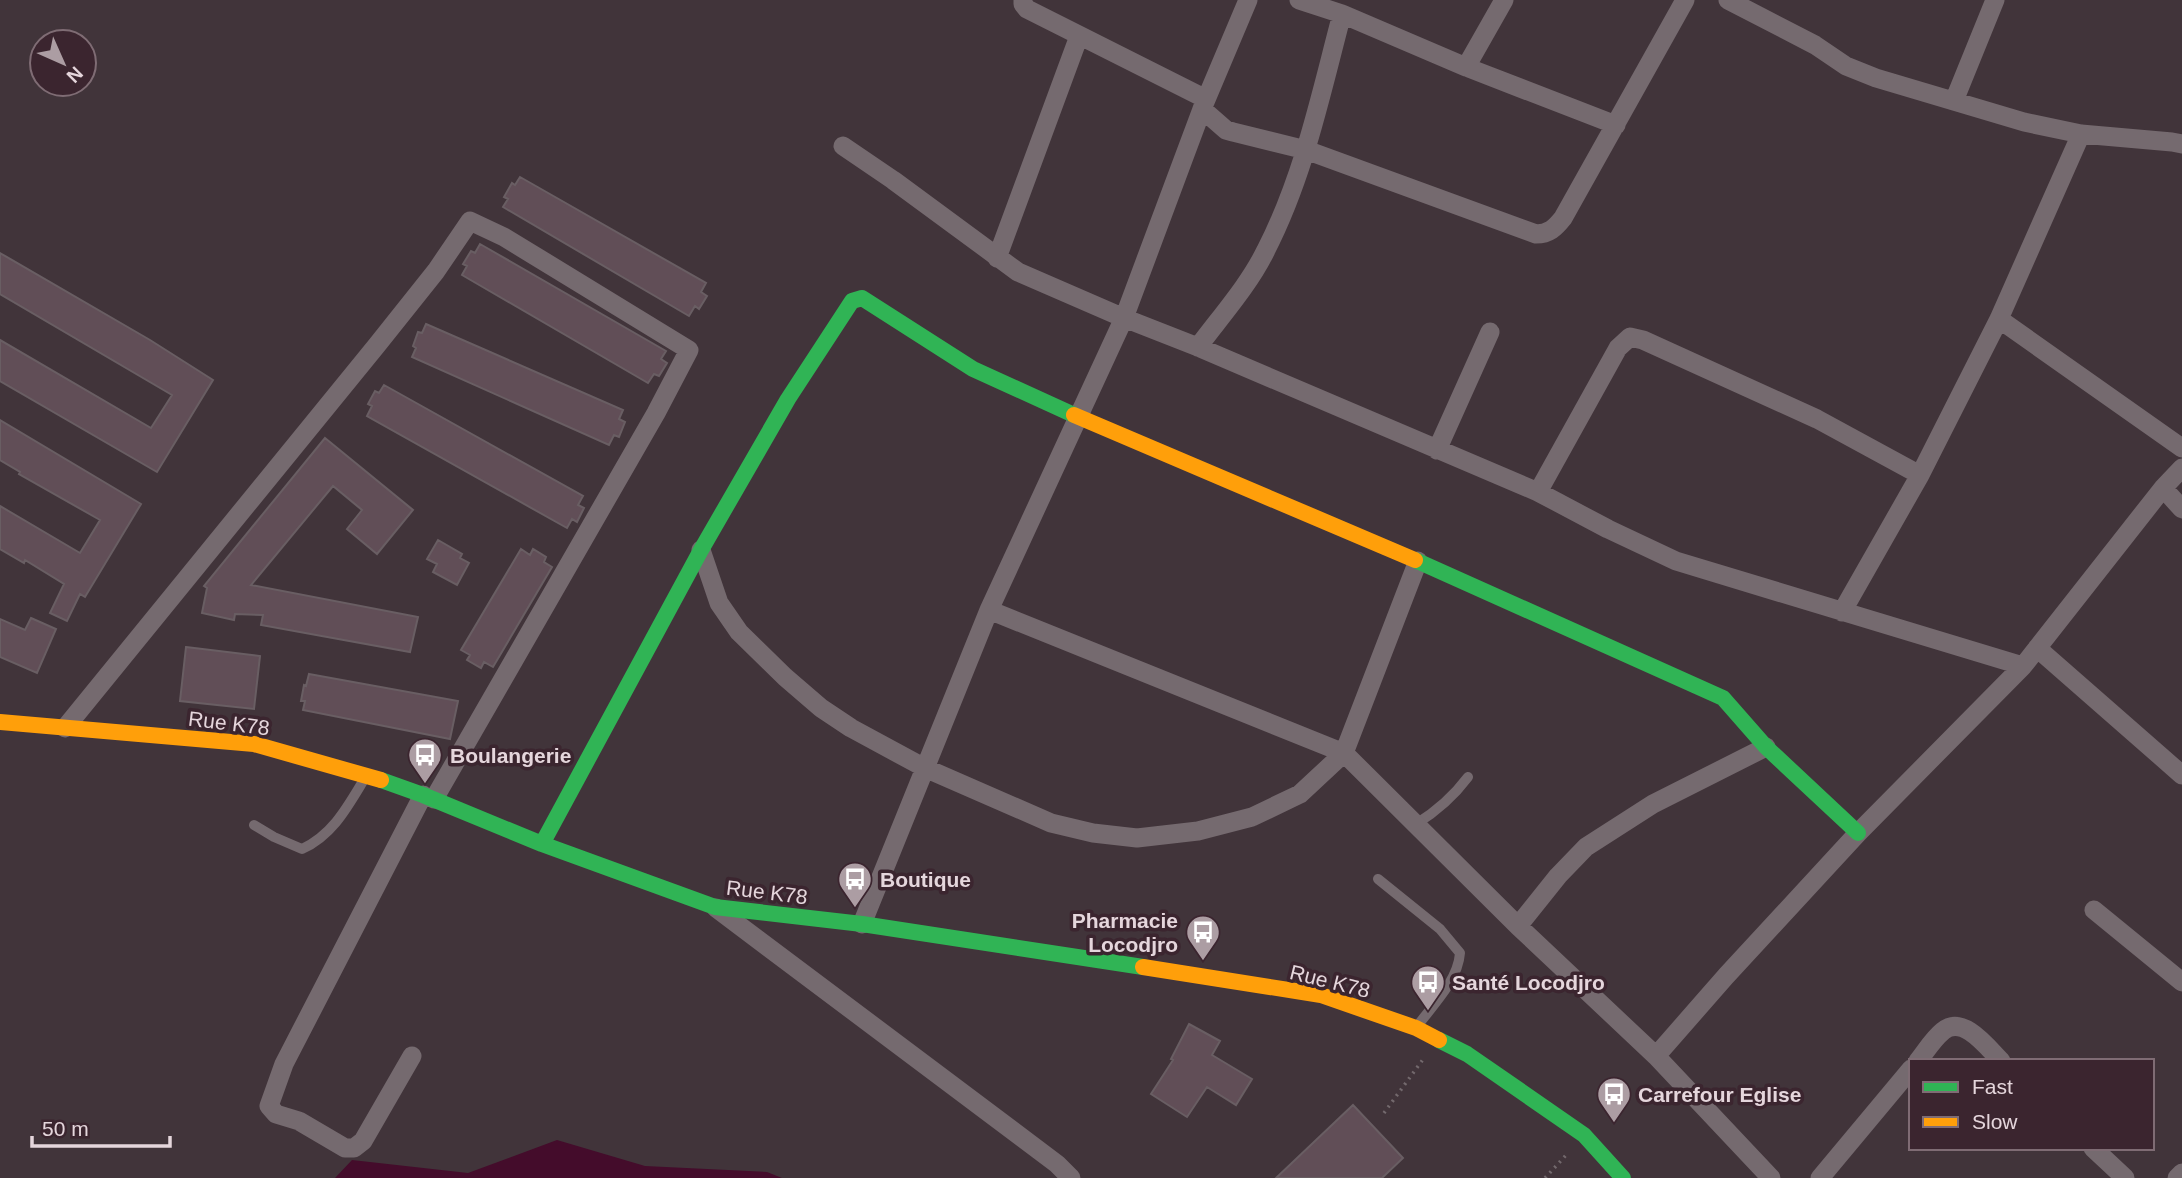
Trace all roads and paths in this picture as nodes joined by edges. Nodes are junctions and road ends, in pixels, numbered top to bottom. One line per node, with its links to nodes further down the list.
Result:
1 (1023, 0): 9 (street)
2 (1248, 0): 12 (street)
3 (1299, 0): 8 (street)
4 (1504, 0): 10 (street)
5 (1685, 0): 13 (street)
6 (1728, 0): 11 (street)
7 (1995, 0): 11 (street)
8 (1333, 8): 10 (street); 17 (street)
9 (1079, 36): 12 (street); 18 (street)
10 (1466, 67): 13 (street)
11 (1954, 101): 14 (street)
12 (1204, 104): 17 (street); 19 (street)
13 (1616, 125): 17 (street)
14 (2081, 134): 15 (street); 20 (street)
15 (2182, 144)
16 (843, 146): 18 (street)
17 (1306, 150): 22 (street)
18 (997, 258): 19 (street)
19 (1124, 318): 22 (street); 23 (street)
20 (1999, 319): 24 (street); 27 (street)
21 (1490, 332): 25 (street)
22 (1198, 347): 25 (street)
23 (1078, 417): 31 (street); 32 (street); 33 (street)
24 (2182, 448)
25 (1437, 450): 29 (street)
26 (2182, 468): 28 (street)
27 (1920, 475): 29 (street); 34 (street)
28 (2162, 488): 30 (street); 35 (street)
29 (1538, 492): 34 (street)
30 (2182, 509)
31 (701, 550): 41 (street); 49 (street)
32 (1418, 561): 39 (street); 40 (street)
33 (989, 610): 40 (street); 41 (street)
34 (1842, 612): 36 (street)
35 (2037, 648): 36 (street); 43 (street)
36 (2023, 666): 48 (street)
37 (0, 722): 38 (street, Rue K78)
38 (65, 728): 42 (street, Rue K78); 45 (street)
39 (1766, 747): 48 (street); 54 (street)
40 (1344, 753): 41 (street); 46 (street)
41 (925, 768): 53 (street)
42 (368, 775): 45 (street, Rue K78); 47 (lane)
43 (2182, 775)
44 (1468, 776): 46 (lane)
45 (428, 797): 49 (street, Rue K78); 58 (street)
46 (1416, 824): 54 (street)
47 (254, 825)
48 (1858, 833): 59 (street)
49 (542, 844): 51 (street, Rue K78)
50 (1378, 879): 56 (lane)
51 (715, 907): 53 (street, Rue K78); 67 (street)
52 (2094, 910): 55 (street)
53 (862, 924): 56 (street, Rue K78)
54 (1518, 926): 59 (street)
55 (2182, 982)
56 (1416, 1028): 57 (street, Rue K78)
57 (1437, 1038): 63 (path); 64 (street, Rue K78)
58 (412, 1056)
59 (1656, 1056): 70 (street)
60 (1920, 1059): 61 (street)
61 (1999, 1059)
62 (1909, 1071): 71 (street)
63 (1384, 1113)
64 (1584, 1135): 68 (path); 69 (street, Rue K78)
65 (2095, 1150): 72 (street)
66 (2182, 1173): 73 (street)
67 (1071, 1178)
68 (1545, 1178)
69 (1623, 1178)
70 (1771, 1178)
71 (1820, 1178)
72 (2125, 1178)
73 (2177, 1178)

